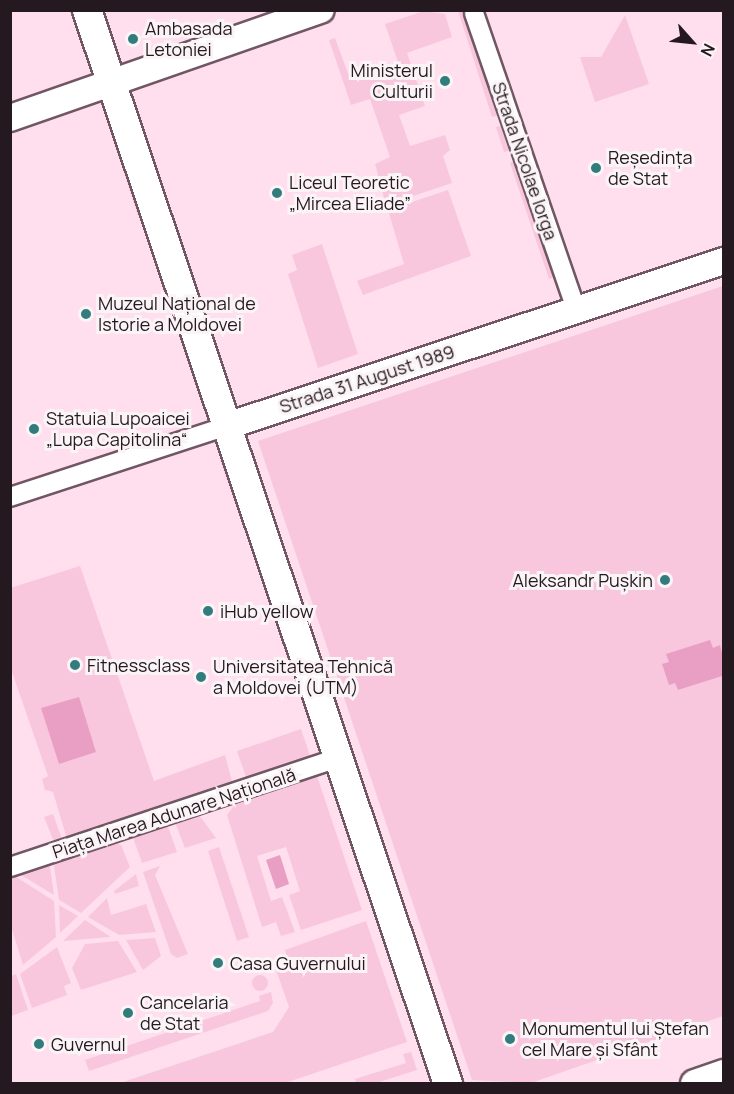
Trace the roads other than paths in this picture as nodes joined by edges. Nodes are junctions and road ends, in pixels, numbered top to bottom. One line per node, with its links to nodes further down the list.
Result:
1 (87, 10): 4 (main road)
2 (321, 10): 4 (street)
3 (474, 13): 7 (street, Strada Nicolae Iorga)
4 (110, 84): 5 (street); 8 (main road)
5 (10, 118)
6 (723, 261): 7 (street, Strada 31 August 1989)
7 (576, 310): 8 (street, Strada 31 August 1989)
8 (224, 427): 9 (street, Strada 31 August 1989); 10 (main road)
9 (10, 497)
10 (338, 759): 11 (street, Piața Marea Adunare Națională); 13 (main road)
11 (10, 867)
12 (723, 1074): 14 (main road)
13 (448, 1083)
14 (695, 1083)

